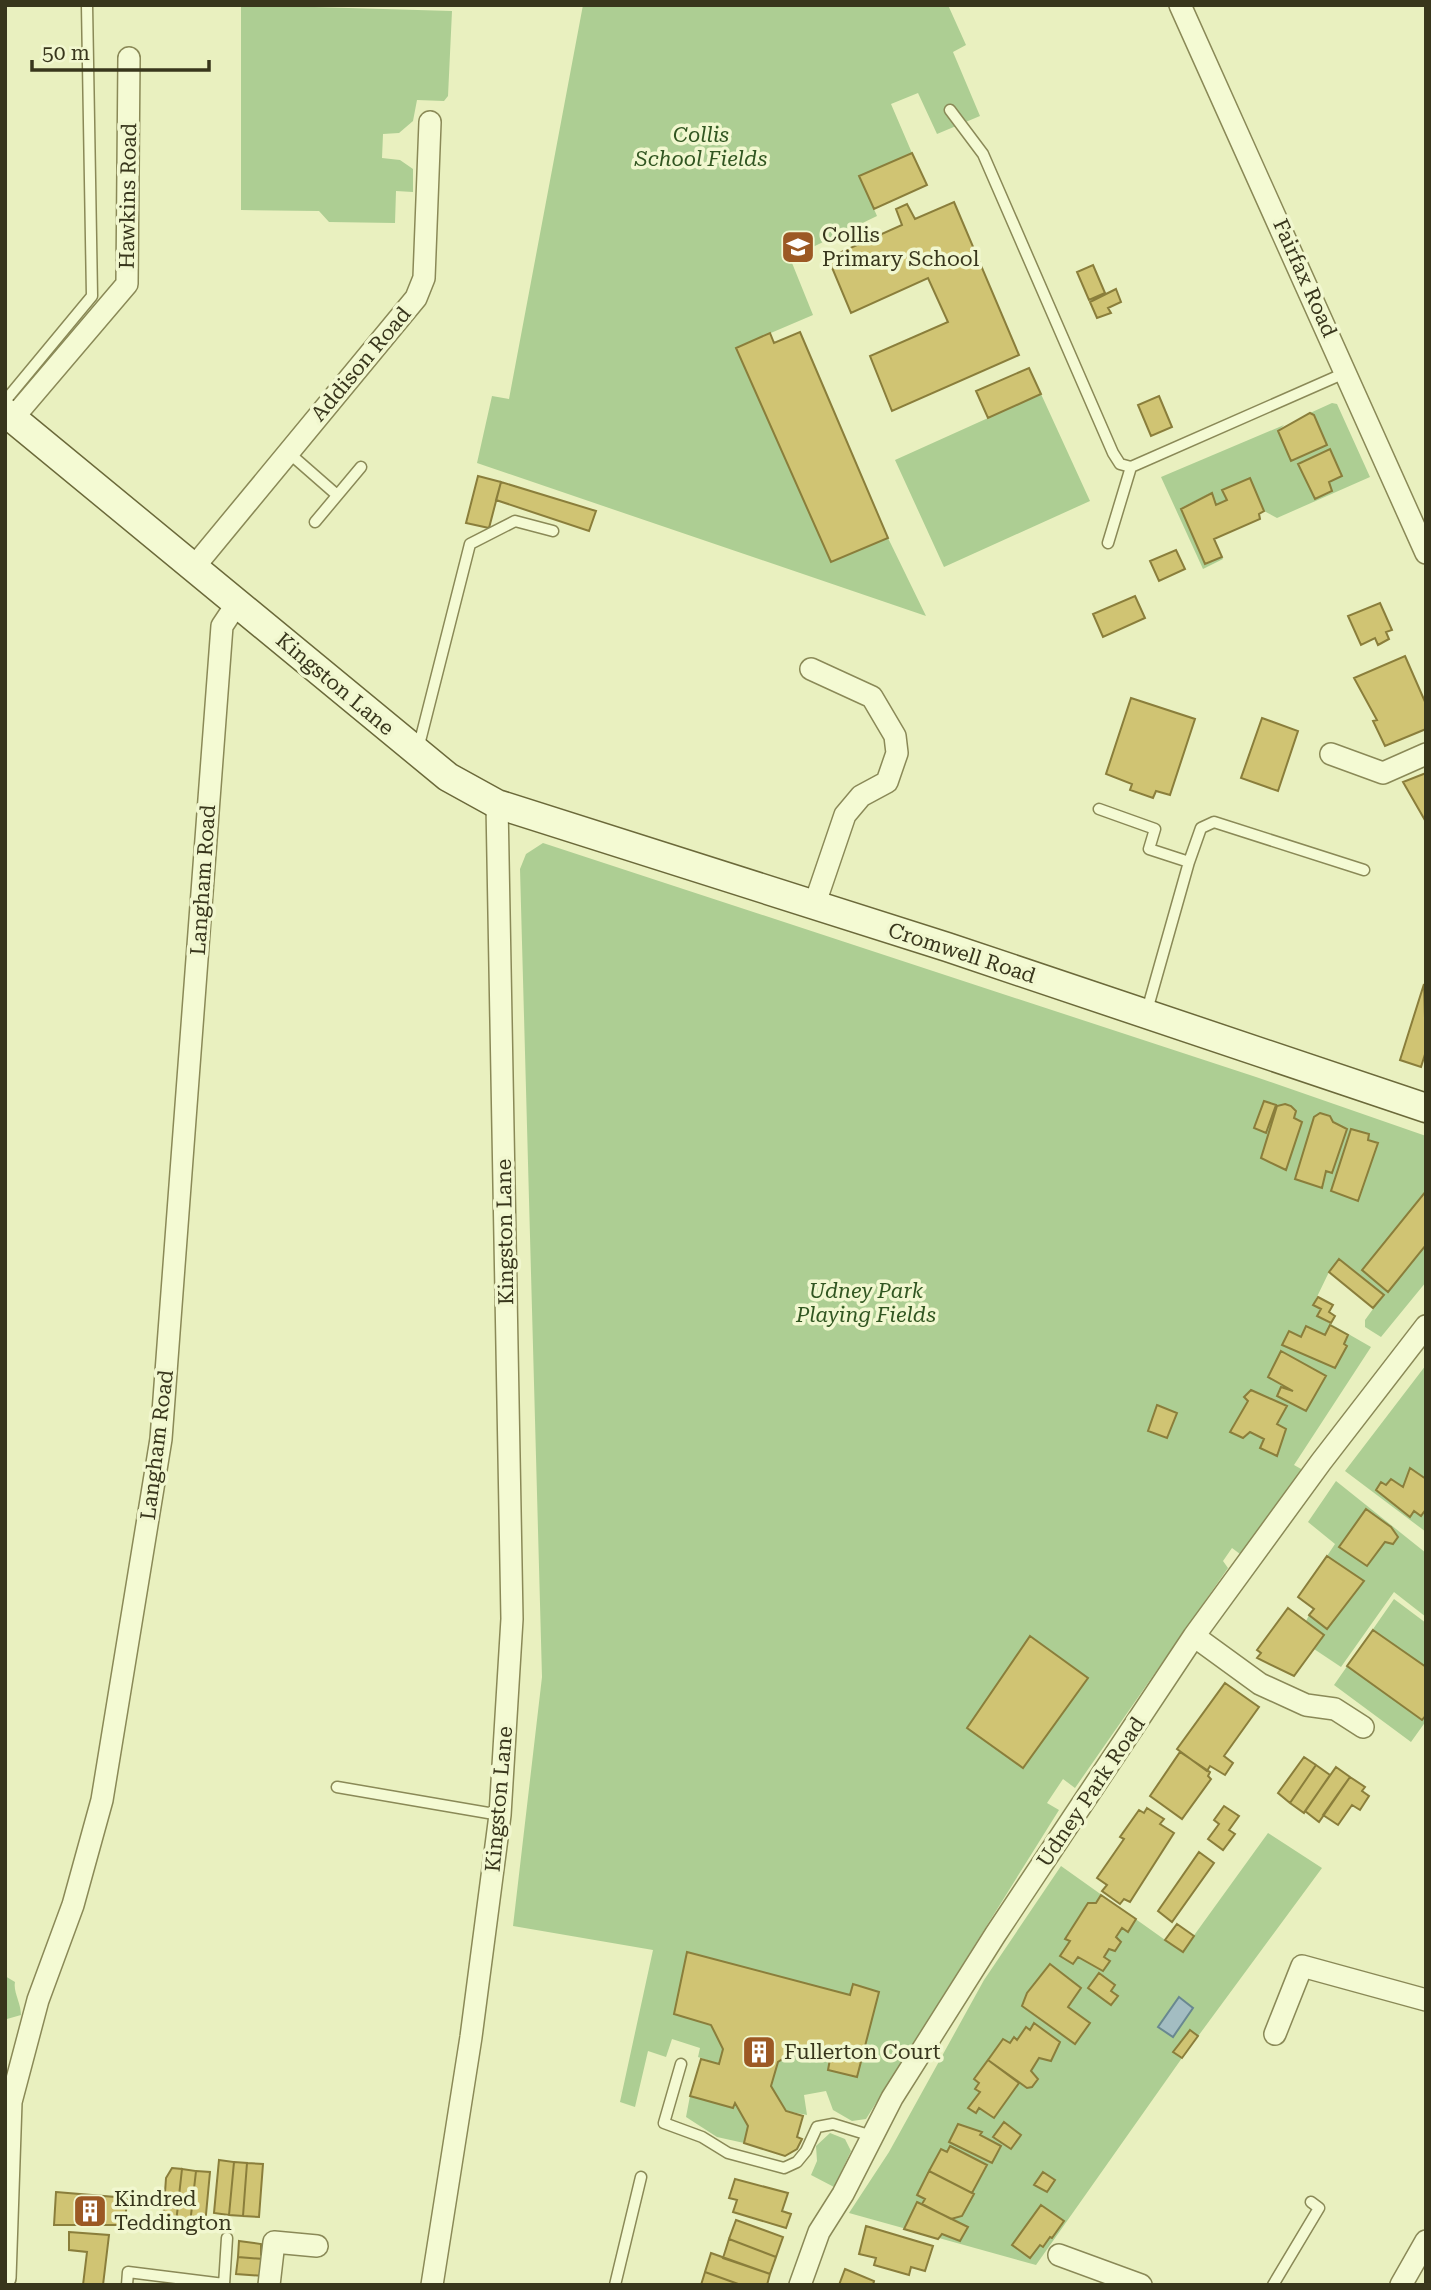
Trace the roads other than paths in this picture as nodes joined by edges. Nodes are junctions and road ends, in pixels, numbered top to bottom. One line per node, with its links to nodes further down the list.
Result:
1 (88, 5): 7 (lane)
2 (1180, 5): 6 (street, Fairfax Road)
3 (129, 58): 7 (street, Hawkins Road)
4 (950, 110): 10 (lane)
5 (430, 122): 8 (street, Addison Road)
6 (1347, 372): 10 (lane); 15 (street, Fairfax Road)
7 (8, 410): 16 (main road, Kingston Lane)
8 (289, 453): 11 (lane); 16 (street, Addison Road)
9 (361, 467): 11 (lane)
10 (1131, 467): 14 (lane)
11 (337, 495): 12 (lane)
12 (315, 522)
13 (553, 531): 19 (lane)
14 (1108, 543)
15 (1426, 553)
16 (194, 567): 17 (main road, Kingston Lane)
17 (238, 603): 19 (main road, Kingston Lane); 44 (street, Langham Road)
18 (811, 669): 26 (street)
19 (418, 751): 22 (main road, Kingston Lane)
20 (1331, 754): 21 (street)
21 (1426, 754)
22 (497, 804): 26 (main road, Cromwell Road); 33 (street, Kingston Lane)
23 (1099, 809): 24 (lane)
24 (1189, 862): 25 (lane); 27 (lane)
25 (1364, 870)
26 (814, 905): 27 (main road, Cromwell Road)
27 (1146, 1016): 28 (main road, Cromwell Road)
28 (1426, 1108)
29 (1426, 1326): 30 (street, Udney Park Road)
30 (1195, 1636): 31 (street); 37 (street, Udney Park Road)
31 (1363, 1727)
32 (337, 1787): 33 (lane)
33 (500, 1815): 48 (street, Kingston Lane)
34 (1426, 2000): 35 (street)
35 (1275, 2034)
36 (681, 2064): 37 (lane)
37 (872, 2136): 50 (street, Udney Park Road)
38 (642, 2177): 49 (lane)
39 (1311, 2202): 52 (lane)
40 (227, 2238): 46 (lane)
41 (1426, 2241): 53 (street)
42 (317, 2246): 47 (street)
43 (1059, 2255): 51 (street)
44 (5, 2278)
45 (127, 2285): 46 (lane)
46 (224, 2285)
47 (269, 2285)
48 (432, 2285)
49 (615, 2285)
50 (800, 2285)
51 (1141, 2285)
52 (1273, 2285)
53 (1401, 2285)

